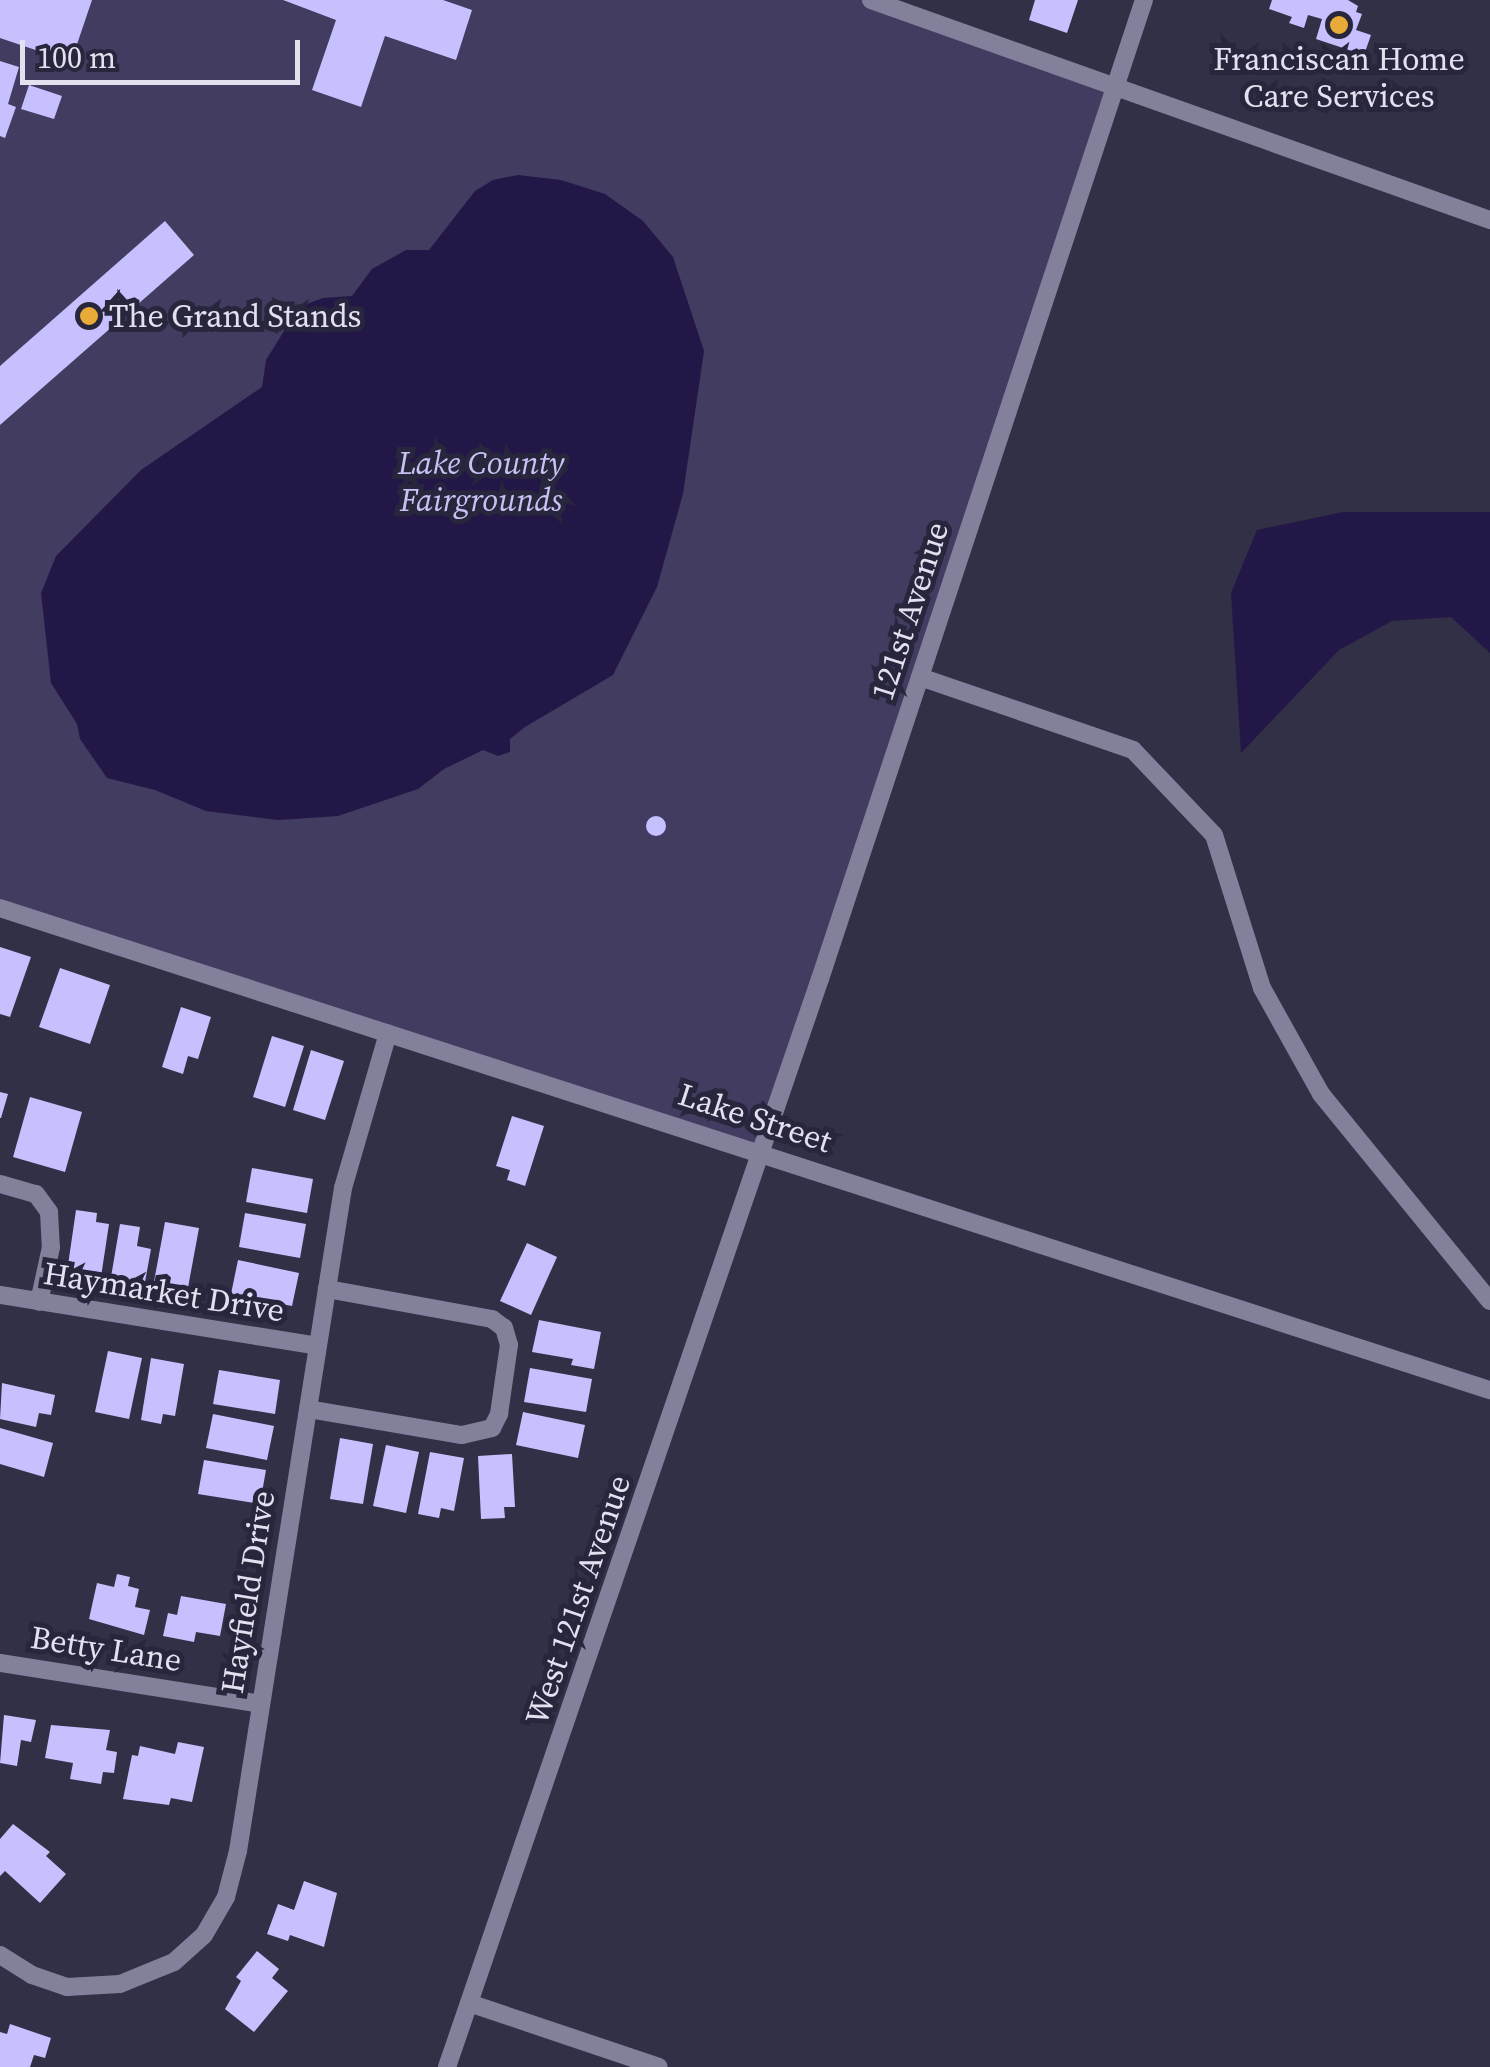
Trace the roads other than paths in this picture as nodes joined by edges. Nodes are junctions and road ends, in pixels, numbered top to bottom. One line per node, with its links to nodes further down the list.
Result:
1 (870, 0): 3 (street)
2 (1144, 0): 3 (street, 121st Avenue)
3 (1116, 90): 4 (street); 5 (street, 121st Avenue)
4 (1490, 220)
5 (920, 676): 8 (street, 121st Avenue); 12 (street)
6 (0, 908): 7 (street, Lake Street)
7 (388, 1033): 8 (street, Lake Street); 10 (street, Hayfield Drive)
8 (762, 1151): 15 (street, Lake Street); 20 (street, West 121st Avenue)
9 (0, 1184): 13 (street)
10 (327, 1289): 14 (street, Hayfield Drive); 16 (street)
11 (0, 1296): 13 (street, Haymarket Drive)
12 (1490, 1301)
13 (39, 1302): 14 (street, Haymarket Drive)
14 (318, 1346): 16 (street, Hayfield Drive)
15 (1490, 1390)
16 (308, 1409): 18 (street, Hayfield Drive)
17 (0, 1663): 18 (street, Betty Lane)
18 (261, 1704): 19 (street, Hayfield Drive)
19 (0, 1955)
20 (469, 2003): 21 (street, West 121st Avenue); 22 (street)
21 (447, 2067)
22 (659, 2067)

